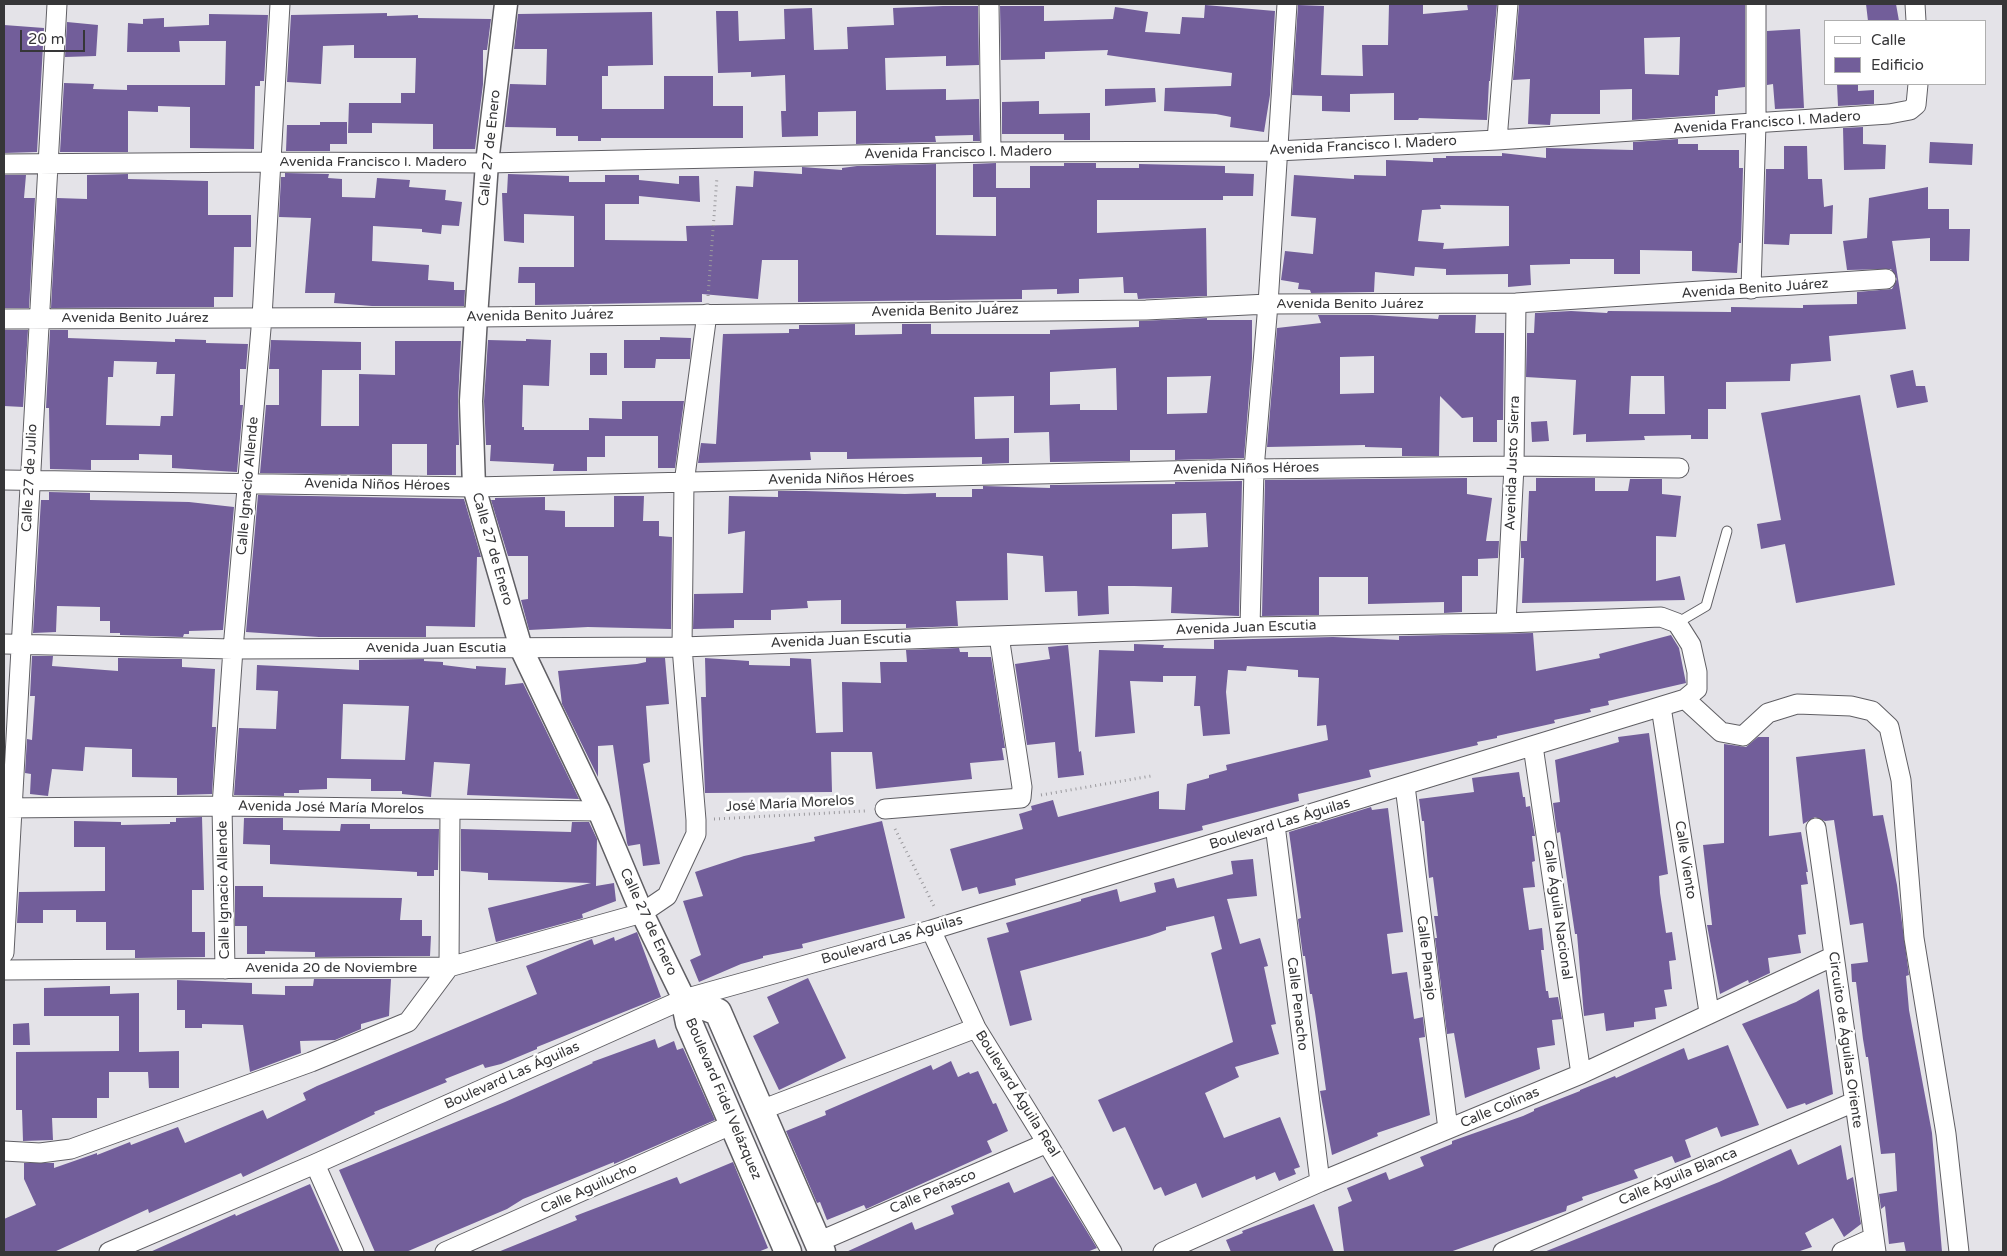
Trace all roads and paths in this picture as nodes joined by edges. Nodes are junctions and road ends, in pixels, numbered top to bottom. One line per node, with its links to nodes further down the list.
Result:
1 (57, 4): 19 (street, Calle 27 de Julio)
2 (280, 4): 16 (street, Calle Ignacio Allende)
3 (506, 4): 17 (street, Calle 27 de Enero)
4 (989, 4): 14 (street)
5 (1287, 4): 13 (street)
6 (1508, 4): 12 (street)
7 (1756, 4): 11 (street)
8 (1915, 4): 9 (street)
9 (1916, 20)
10 (1918, 85): 11 (street, Avenida Francisco I. Madero)
11 (1756, 124): 12 (street, Avenida Francisco I. Madero); 21 (street)
12 (1497, 140): 13 (street, Avenida Francisco I. Madero)
13 (1277, 151): 14 (street, Avenida Francisco I. Madero); 23 (street)
14 (991, 152): 15 (street, Avenida Francisco I. Madero)
15 (718, 157): 17 (street, Avenida Francisco I. Madero); 24 (path)
16 (271, 162): 17 (street, Avenida Francisco I. Madero); 19 (street, Avenida Francisco I. Madero); 25 (street, Calle Ignacio Allende)
17 (487, 163): 26 (street, Calle 27 de Enero)
18 (4, 164): 19 (street, Avenida Francisco I. Madero)
19 (48, 164): 28 (street, Calle 27 de Julio)
20 (1886, 279): 21 (street, Avenida Benito Juárez)
21 (1751, 289): 22 (street, Avenida Benito Juárez)
22 (1516, 303): 23 (street, Avenida Benito Juárez); 29 (street, Avenida Justo Sierra)
23 (1268, 304): 24 (street, Avenida Benito Juárez); 31 (street)
24 (707, 314): 26 (street, Avenida Benito Juárez); 34 (street, Avenida 20 de Noviembre)
25 (262, 317): 26 (street, Avenida Benito Juárez); 28 (street, Avenida Benito Juárez); 35 (street, Calle Ignacio Allende)
26 (476, 317): 36 (street, Calle 27 de Enero)
27 (4, 319): 28 (street, Avenida Benito Juárez)
28 (39, 319): 33 (street, Calle 27 de Julio)
29 (1514, 466): 30 (street, Avenida Niños Héroes); 31 (street, Avenida Niños Héroes); 38 (street, Avenida Justo Sierra)
30 (1679, 468)
31 (1254, 469): 34 (street, Avenida Niños Héroes); 40 (street)
32 (4, 480): 33 (street, Avenida Niños Héroes)
33 (30, 480): 35 (street, Avenida Niños Héroes); 42 (street, Calle 27 de Julio)
34 (684, 483): 36 (street, Avenida Niños Héroes); 43 (street, Avenida 20 de Noviembre)
35 (248, 484): 36 (street, Avenida Niños Héroes); 45 (street, Calle Ignacio Allende)
36 (474, 486): 44 (street, Calle 27 de Enero)
37 (1727, 531): 39 (lane)
38 (1506, 623): 39 (street, Avenida Juan Escutia); 40 (street, Avenida Juan Escutia)
39 (1677, 623): 46 (street)
40 (1250, 627): 41 (street, Avenida Juan Escutia)
41 (999, 636): 43 (street, Avenida Juan Escutia); 51 (street)
42 (12, 644): 45 (street, Avenida Juan Escutia); 53 (street, Calle 27 de Julio)
43 (682, 647): 44 (street, Avenida Juan Escutia); 57 (street, Avenida 20 de Noviembre)
44 (521, 648): 45 (street, Avenida Juan Escutia); 56 (street, Calle 27 de Enero)
45 (233, 649): 52 (street, Calle Ignacio Allende)
46 (1691, 694): 47 (street, Boulevard Las Águilas); 89 (street)
47 (1661, 707): 48 (street, Boulevard Las Águilas); 68 (street, Calle Viento)
48 (1533, 746): 50 (street, Boulevard Las Águilas); 70 (street, Calle Águila Nacional)
49 (1151, 776): 51 (path)
50 (1405, 786): 58 (street, Boulevard Las Águilas); 74 (street, Calle Planajo)
51 (1021, 798): 55 (street)
52 (222, 806): 53 (street, Avenida José María Morelos); 54 (street, Avenida José María Morelos); 65 (street, Calle Ignacio Allende)
53 (8, 808): 62 (street, Calle 27 de Julio)
54 (450, 810): 56 (street, Avenida José María Morelos); 64 (street)
55 (885, 810): 57 (path, José María Morelos); 61 (path)
56 (599, 811): 60 (street, Calle 27 de Enero)
57 (696, 820): 60 (street, Avenida 20 de Noviembre)
58 (1275, 825): 61 (street, Boulevard Las Águilas); 78 (street, Calle Penacho)
59 (1816, 828): 63 (street, Circuito de Águilas Oriente)
60 (642, 913): 64 (street, Avenida 20 de Noviembre); 67 (street, Calle 27 de Enero)
61 (938, 928): 67 (street, Boulevard Las Águilas); 69 (street, Boulevard Águila Real)
62 (4, 953)
63 (1834, 956): 68 (street, Calle Colinas); 71 (street, Circuito de Águilas Oriente)
64 (449, 967): 65 (street, Avenida 20 de Noviembre); 76 (street)
65 (225, 969): 66 (street, Avenida 20 de Noviembre)
66 (4, 970)
67 (684, 998): 72 (main road, Boulevard Fidel Velázquez); 73 (main road, Boulevard Fidel Velázquez); 77 (street, Boulevard Las Águilas)
68 (1709, 1012): 70 (street, Calle Colinas)
69 (976, 1028): 72 (street); 75 (street, Boulevard Águila Real)
70 (1581, 1074): 74 (street, Calle Colinas)
71 (1854, 1102): 79 (street, Circuito de Águilas Oriente); 87 (street, Calle Águila Blanca)
72 (761, 1110): 80 (main road, Boulevard Fidel Velázquez)
73 (733, 1124): 83 (street, Calle Aguilucho); 84 (main road, Boulevard Fidel Velázquez)
74 (1448, 1129): 78 (street, Calle Colinas)
75 (1047, 1142): 80 (street, Calle Peñasco); 85 (street, Boulevard Águila Real)
76 (4, 1151)
77 (315, 1164): 81 (street, Boulevard Las Águilas); 82 (street)
78 (1320, 1182): 86 (street, Calle Colinas)
79 (1875, 1245): 88 (street)
80 (820, 1247)
81 (109, 1252)
82 (354, 1252)
83 (445, 1252)
84 (788, 1252)
85 (1112, 1252)
86 (1163, 1252)
87 (1503, 1252)
88 (1842, 1252)
89 (1960, 1252)

